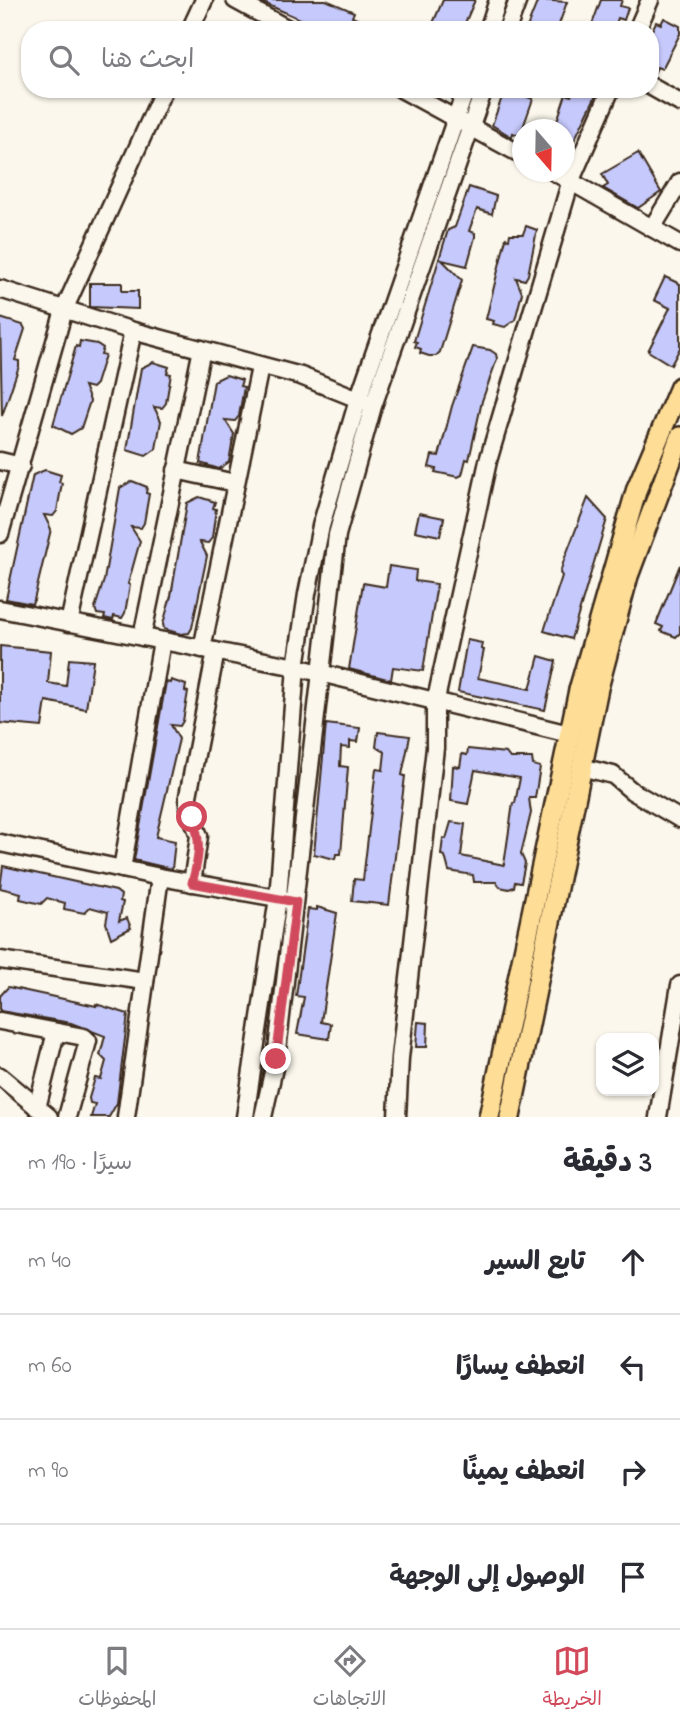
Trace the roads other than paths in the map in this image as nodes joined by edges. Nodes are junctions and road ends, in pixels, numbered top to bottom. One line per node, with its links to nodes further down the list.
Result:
1 (204, 0): 6 (street)
2 (235, 0): 7 (street)
3 (498, 0): 8 (street)
4 (518, 0): 9 (street)
5 (650, 0): 10 (street)
6 (194, 21)
7 (274, 21)
8 (491, 21)
9 (510, 21)
10 (641, 21)
11 (659, 91): 17 (street)
12 (160, 98): 28 (street)
13 (418, 98): 18 (street)
14 (463, 98): 18 (street)
15 (481, 98): 19 (street)
16 (607, 98): 21 (street)
17 (680, 103)
18 (455, 118): 19 (street); 33 (street)
19 (470, 127): 20 (street); 33 (street)
20 (512, 149)
21 (575, 171)
22 (570, 182): 48 (street)
23 (574, 182): 25 (street)
24 (680, 182): 25 (street)
25 (652, 228): 26 (street)
26 (680, 244)
27 (0, 289): 28 (street)
28 (64, 310): 29 (street); 36 (street)
29 (133, 331): 30 (street); 42 (street)
30 (202, 349): 31 (street); 37 (street)
31 (260, 367): 33 (street); 38 (street)
32 (680, 387): 40 (main road)
33 (366, 403): 46 (street); 47 (street)
34 (680, 437): 40 (main road)
35 (0, 461): 36 (street)
36 (21, 466): 39 (street)
37 (176, 470): 38 (street); 43 (street)
38 (235, 483): 45 (street)
39 (0, 534)
40 (614, 595): 49 (main road); 50 (main road)
41 (0, 609): 42 (street)
42 (69, 623): 43 (street)
43 (142, 637): 44 (street)
44 (162, 641): 45 (street); 53 (street)
45 (209, 650): 46 (street); 55 (street)
46 (296, 667): 47 (street); 56 (street)
47 (322, 673): 48 (street); 57 (street)
48 (435, 704): 49 (street); 69 (street)
49 (569, 734): 70 (main road)
50 (581, 767): 51 (street); 71 (main road)
51 (680, 818)
52 (0, 844): 53 (street)
53 (122, 869): 54 (street)
54 (160, 877): 55 (street); 59 (street)
55 (192, 883): 56 (street)
56 (278, 898): 57 (street); 67 (street)
57 (296, 902): 68 (street)
58 (0, 960): 59 (street)
59 (145, 981): 66 (street)
60 (680, 985): 72 (street)
61 (0, 1021): 62 (street)
62 (56, 1032): 64 (street); 65 (street)
63 (0, 1076): 64 (street)
64 (43, 1113)
65 (66, 1117)
66 (126, 1117)
67 (245, 1117)
68 (263, 1117)
69 (397, 1117)
70 (489, 1117)
71 (510, 1117)
72 (659, 1117)

